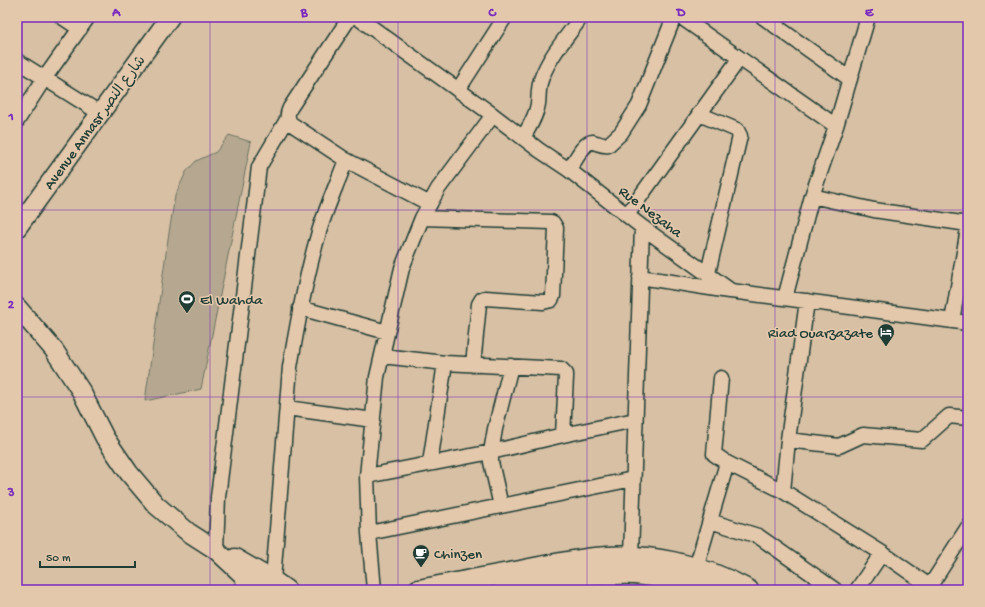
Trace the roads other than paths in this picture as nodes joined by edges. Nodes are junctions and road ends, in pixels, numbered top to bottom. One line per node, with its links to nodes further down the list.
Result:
1 (62, 17): 12 (street)
2 (88, 17): 12 (street)
3 (170, 17): 18 (street, Avenue Annasr شارع النصر)
4 (350, 17): 21 (street)
5 (357, 17): 17 (street, Rue Nezaha)
6 (505, 17): 17 (street)
7 (581, 17): 24 (street)
8 (674, 17): 26 (street)
9 (680, 17): 13 (street)
10 (763, 17): 16 (street)
11 (868, 17): 16 (street)
12 (80, 30): 15 (street)
13 (740, 58): 19 (street); 23 (street)
14 (17, 61): 15 (street)
15 (44, 79): 18 (street); 22 (street)
16 (850, 79): 23 (street)
17 (458, 90): 20 (street, Rue Nezaha)
18 (100, 113): 33 (street, Avenue Annasr شارع النصر)
19 (699, 114): 29 (street); 35 (street)
20 (493, 115): 24 (street, Rue Nezaha); 28 (street)
21 (288, 118): 25 (street); 66 (street)
22 (17, 121)
23 (836, 126): 27 (street)
24 (522, 138): 26 (street, Rue Nezaha)
25 (346, 160): 28 (street); 41 (street)
26 (569, 170): 29 (street, Rue Nezaha)
27 (812, 196): 31 (street); 38 (street)
28 (430, 204): 30 (street)
29 (627, 215): 32 (street, Rue Nezaha)
30 (422, 218): 44 (street); 47 (street)
31 (968, 224)
32 (642, 227): 35 (street, Rue Nezaha); 36 (street)
33 (17, 228)
34 (968, 229): 42 (street)
35 (708, 273): 37 (street, Rue Nezaha)
36 (640, 277): 37 (street); 53 (street)
37 (731, 291): 38 (street)
38 (785, 298): 39 (street)
39 (807, 301): 42 (street); 55 (street)
40 (17, 307): 66 (street)
41 (300, 308): 44 (street); 50 (street)
42 (952, 321): 43 (street)
43 (968, 323)
44 (387, 332): 45 (street)
45 (382, 356): 46 (street); 52 (street)
46 (445, 363): 47 (street); 57 (street)
47 (473, 365): 48 (street)
48 (511, 366): 54 (street); 56 (street)
49 (721, 378): 58 (street)
50 (287, 408): 52 (street); 70 (street)
51 (968, 418): 55 (street)
52 (373, 420): 59 (street)
53 (635, 420): 54 (street); 60 (street)
54 (563, 435): 56 (street)
55 (788, 440): 61 (street)
56 (491, 452): 57 (street); 62 (street)
57 (430, 463): 59 (street)
58 (727, 463): 61 (street); 63 (street)
59 (367, 476): 65 (street)
60 (633, 479): 62 (street); 68 (street)
61 (783, 491): 67 (street)
62 (501, 506): 65 (street)
63 (710, 521): 69 (street); 77 (street)
64 (968, 527): 71 (street)
65 (368, 533): 72 (street)
66 (216, 550): 70 (street); 70 (street)
67 (882, 553): 71 (street); 78 (street)
68 (631, 556): 69 (main road); 73 (main road)
69 (696, 568): 76 (main road)
70 (262, 585)
71 (933, 588)
72 (374, 590)
73 (418, 590)
74 (504, 590): 75 (main road)
75 (707, 590)
76 (748, 590)
77 (835, 590)
78 (857, 590)

